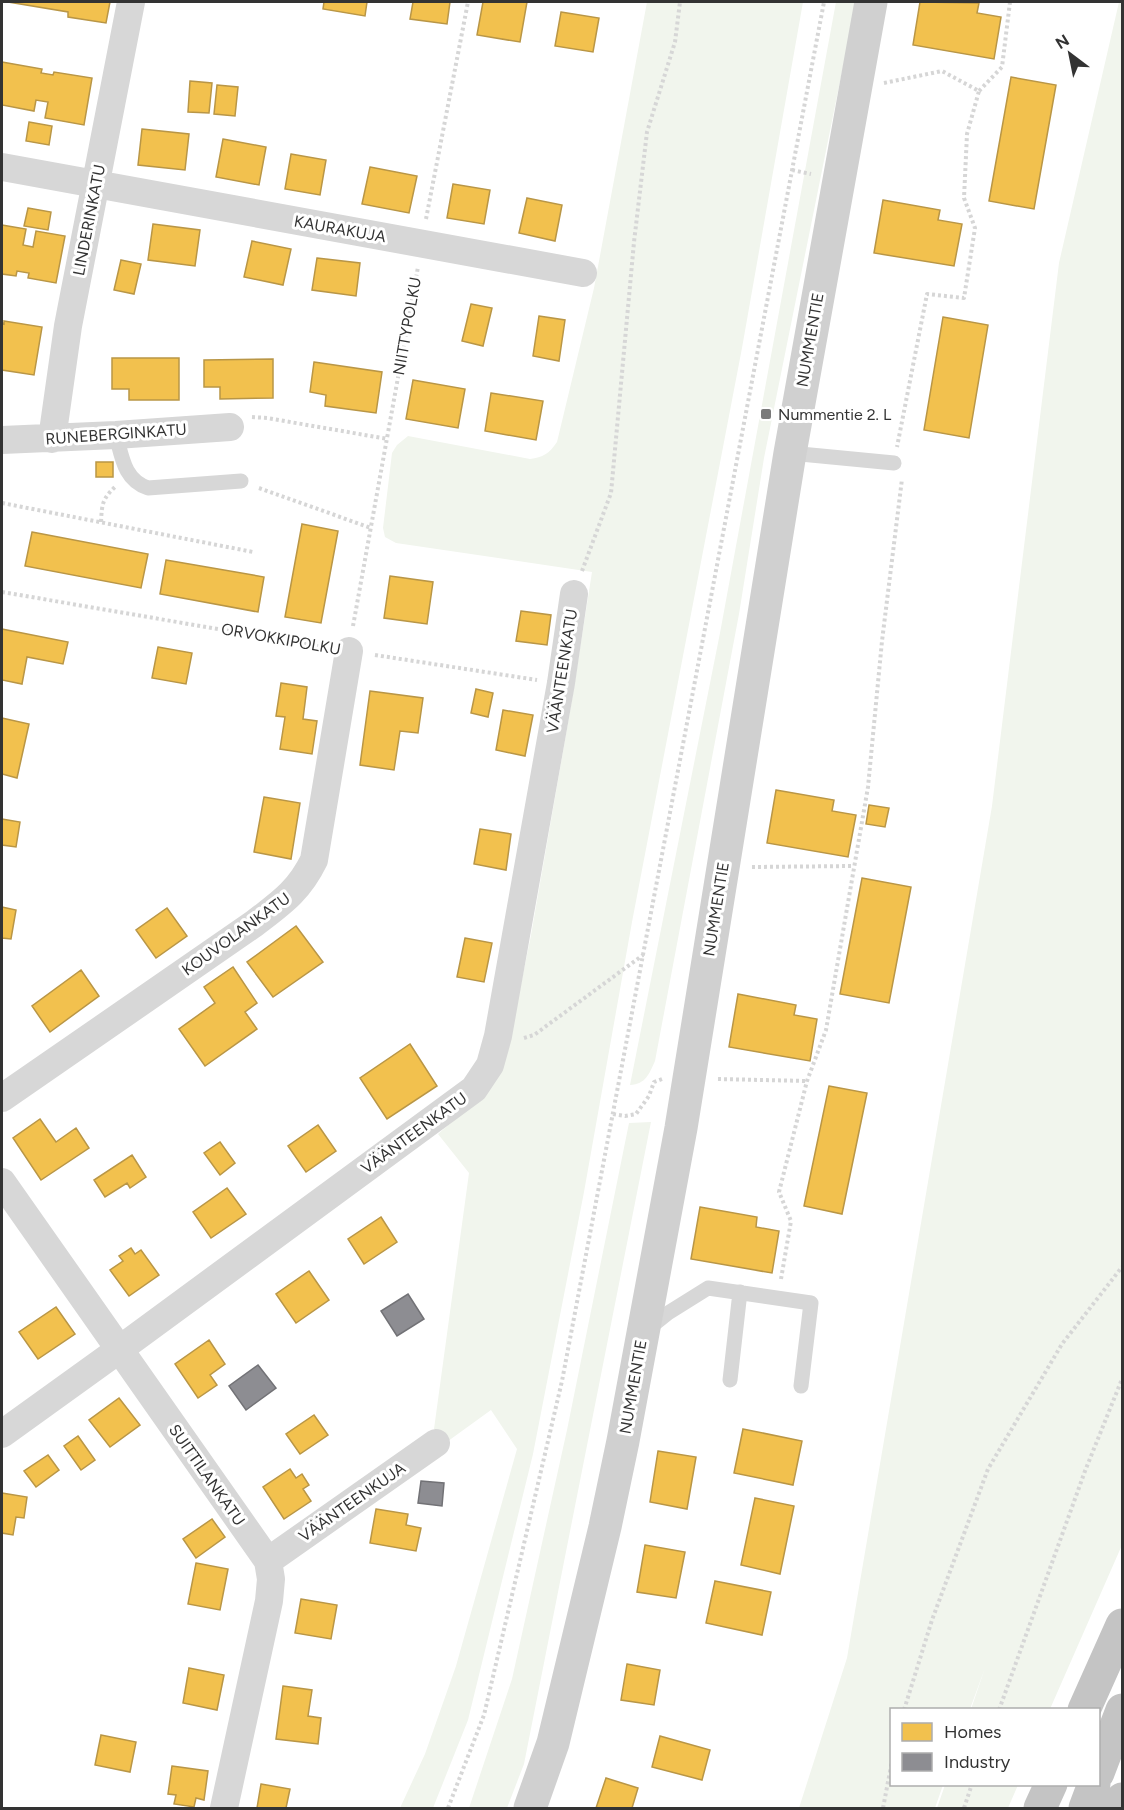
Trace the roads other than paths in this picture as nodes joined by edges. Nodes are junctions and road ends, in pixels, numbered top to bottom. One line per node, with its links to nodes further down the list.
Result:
1 (131, 2): 4 (street, LINDERINKATU)
2 (871, 2): 10 (street, NUMMENTIE)
3 (2, 167): 4 (street, KAURAKUJA)
4 (96, 186): 5 (street, KAURAKUJA); 8 (street, LINDERINKATU)
5 (583, 273)
6 (230, 427): 7 (street, RUNEBERGINKATU)
7 (116, 435): 8 (street, RUNEBERGINKATU); 12 (lane)
8 (52, 439): 9 (street, RUNEBERGINKATU)
9 (2, 446)
10 (790, 453): 11 (lane); 18 (street, NUMMENTIE)
11 (894, 463)
12 (241, 481)
13 (574, 594): 19 (street, VÄÄNTEENKATU)
14 (349, 651): 15 (street, KOUVOLANKATU)
15 (2, 1098)
16 (2, 1182): 19 (street, SUITTILANKATU)
17 (740, 1292): 18 (lane); 20 (lane); 21 (lane)
18 (644, 1332): 33 (street, NUMMENTIE)
19 (120, 1349): 22 (street, VÄÄNTEENKATU); 24 (street, SUITTILANKATU)
20 (730, 1380)
21 (801, 1386)
22 (2, 1434)
23 (436, 1443): 24 (street, VÄÄNTEENKUJA)
24 (268, 1561): 32 (street)
25 (1122, 1625): 26 (highway)
26 (1085, 1708)
27 (1122, 1710): 28 (highway)
28 (1100, 1768)
29 (1051, 1786): 34 (highway)
30 (1094, 1786): 35 (highway)
31 (1122, 1799): 36 (highway)
32 (224, 1809)
33 (530, 1809)
34 (1040, 1809)
35 (1085, 1809)
36 (1119, 1809)

